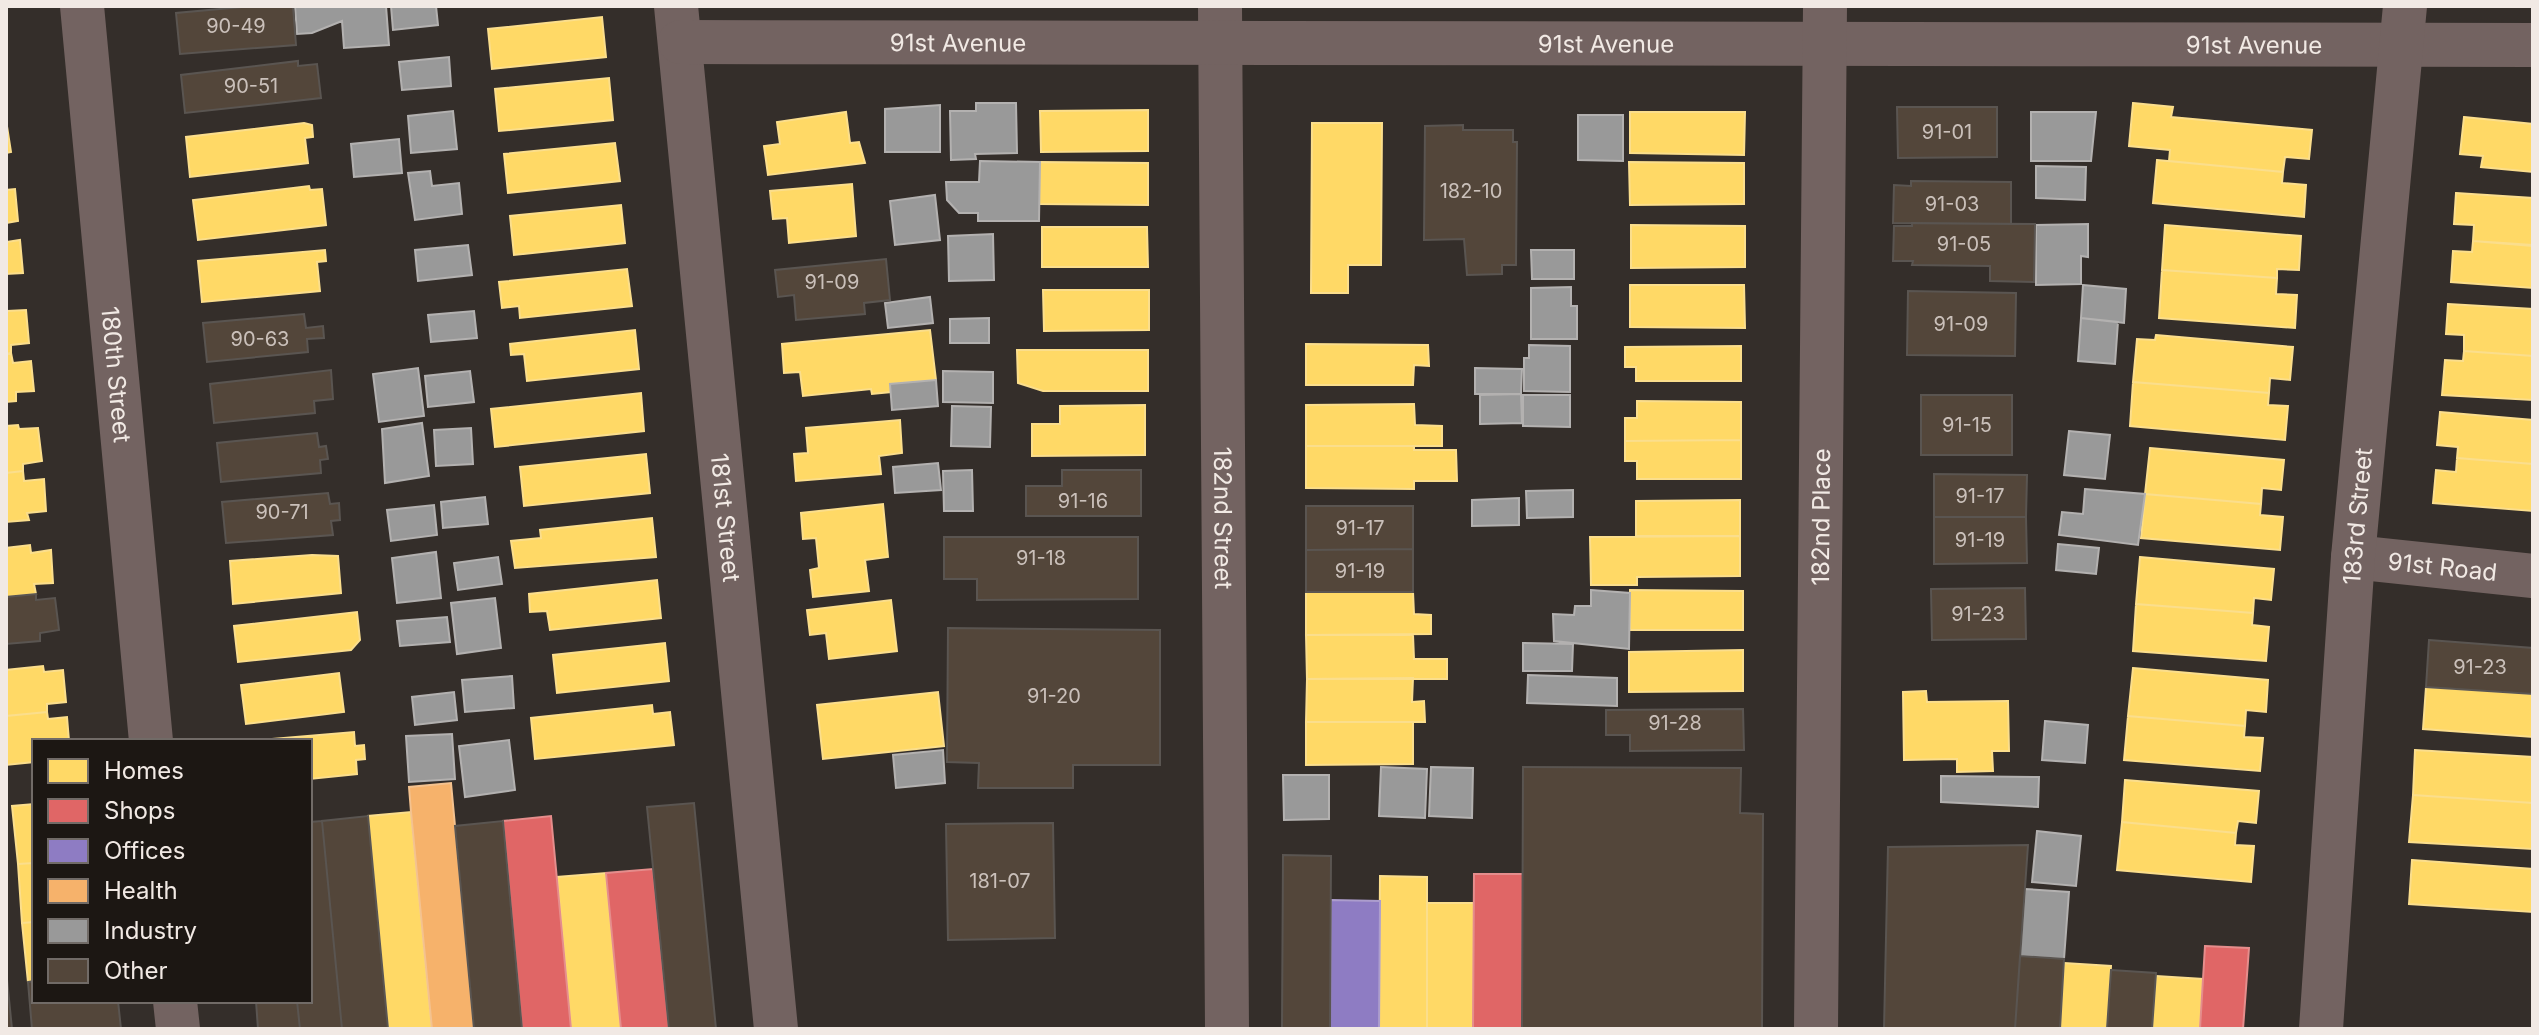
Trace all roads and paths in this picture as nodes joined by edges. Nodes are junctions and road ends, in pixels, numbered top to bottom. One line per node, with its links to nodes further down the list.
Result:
1 (82, 6): 9 (street, 180th Street)
2 (678, 24): 3 (street, 91st Avenue); 12 (street, 181st Street)
3 (1220, 24): 5 (street, 91st Avenue); 13 (street, 182nd Street)
4 (2405, 24): 5 (street, 91st Avenue); 6 (street, 91st Avenue); 7 (street, 183rd Street)
5 (1825, 26): 14 (street, 182nd Place)
6 (2533, 45)
7 (2353, 557): 8 (street, 91st Road); 15 (street, 183rd Street)
8 (2533, 576)
9 (151, 739)
10 (175, 1003): 11 (street)
11 (178, 1029)
12 (776, 1029)
13 (1227, 1029)
14 (1816, 1029)
15 (2321, 1029)

